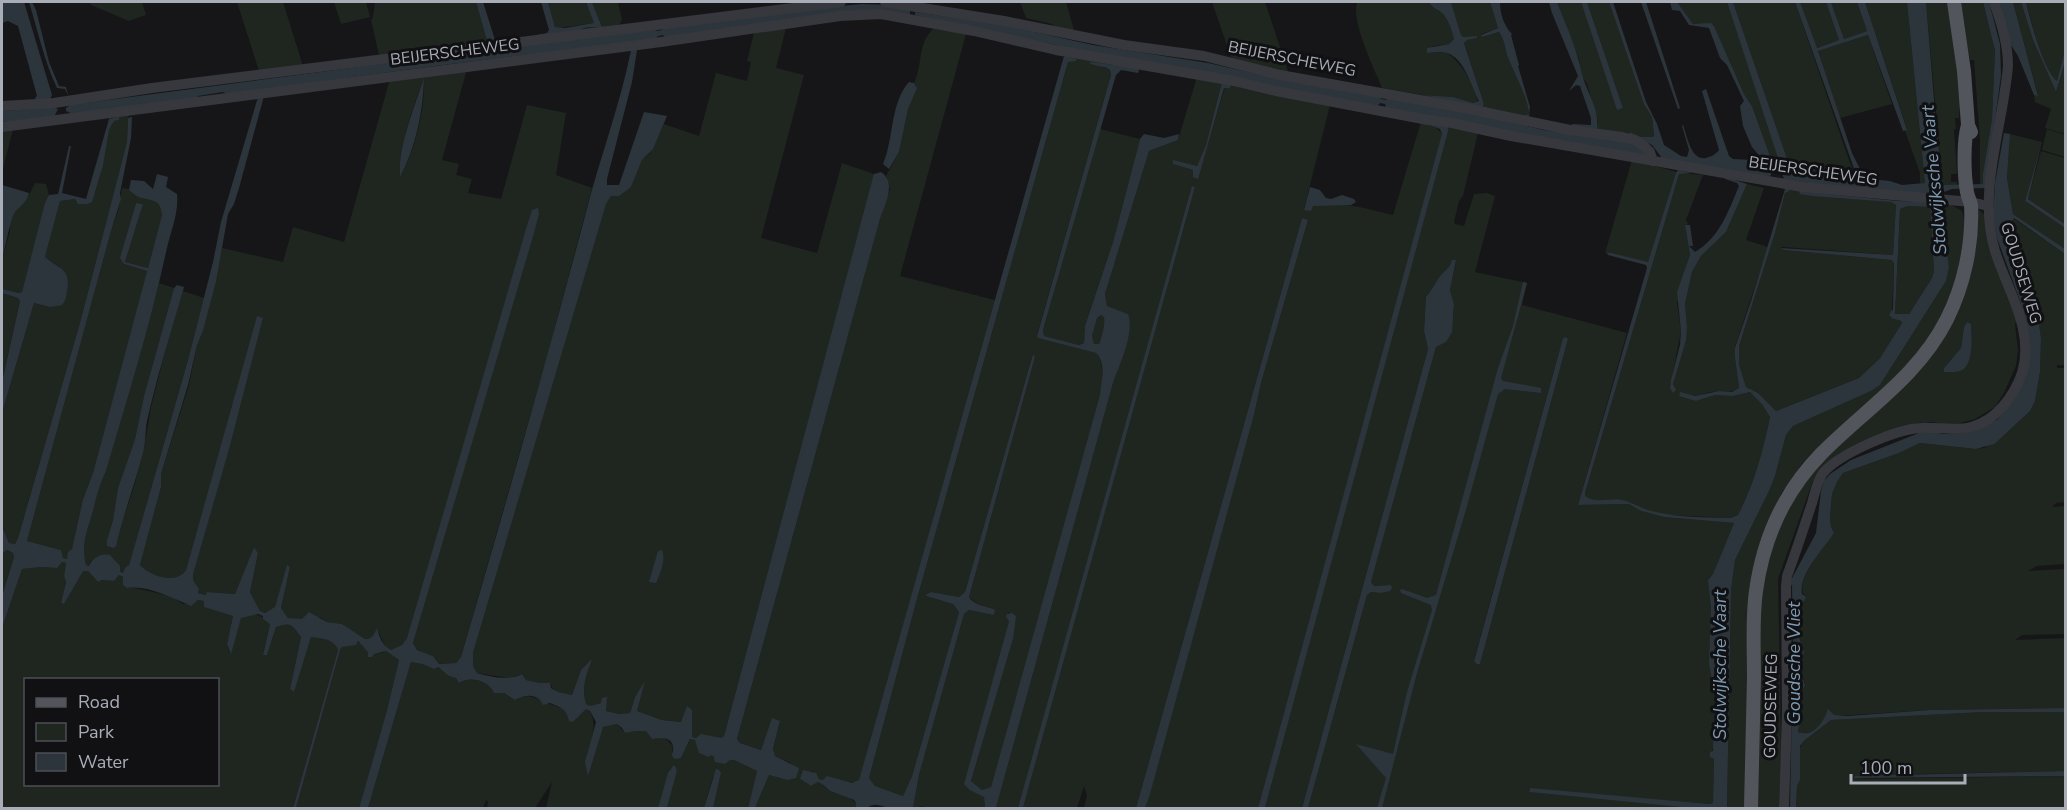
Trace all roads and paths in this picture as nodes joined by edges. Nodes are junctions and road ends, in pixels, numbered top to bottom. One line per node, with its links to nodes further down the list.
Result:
1 (841, 2): 7 (street, BEIJERSCHEWEG)
2 (885, 2): 5 (street, BEIJERSCHEWEG)
3 (1954, 2): 10 (main road)
4 (1994, 2): 11 (street, GOUDSEWEG)
5 (913, 12): 7 (street, BEIJERSCHEWEG); 9 (street, BEIJERSCHEWEG); 9 (street, BEIJERSCHEWEG)
6 (2, 106): 7 (street, BEIJERSCHEWEG)
7 (60, 109): 8 (street, BEIJERSCHEWEG)
8 (2, 127)
9 (1653, 161): 10 (street, BEIJERSCHEWEG)
10 (1971, 202): 11 (street, BEIJERSCHEWEG); 12 (main road)
11 (1988, 206): 13 (street, GOUDSEWEG)
12 (1751, 808)
13 (1784, 808)

